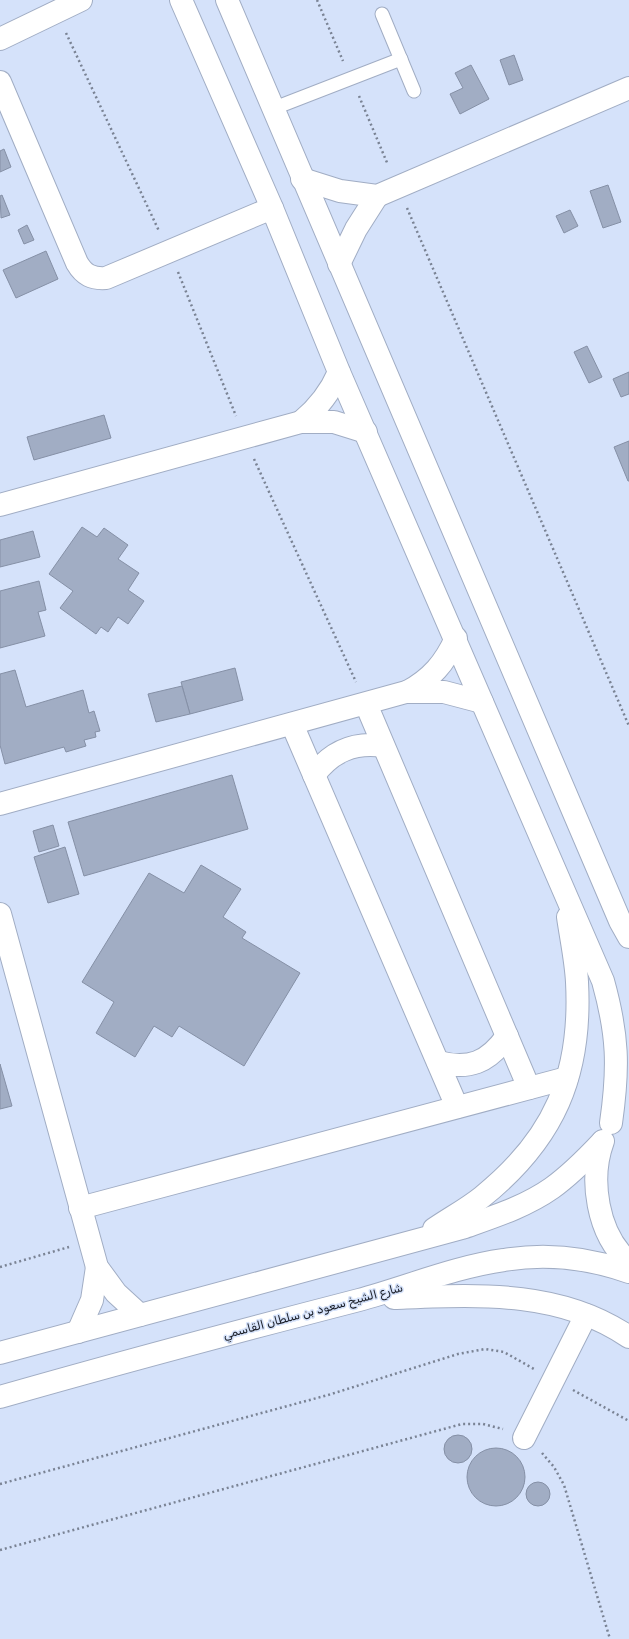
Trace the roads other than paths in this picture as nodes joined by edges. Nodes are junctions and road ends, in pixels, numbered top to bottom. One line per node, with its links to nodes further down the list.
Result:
1 (81, 0): 5 (main road)
2 (181, 0): 13 (main road)
3 (227, 0): 10 (main road)
4 (382, 14): 6 (lane)
5 (0, 39)
6 (400, 58): 9 (lane); 10 (lane)
7 (0, 82): 13 (main road)
8 (629, 88): 12 (main road)
9 (414, 91)
10 (272, 109): 11 (main road)
11 (302, 179): 12 (main road); 14 (main road)
12 (377, 196): 14 (main road)
13 (272, 208): 15 (main road)
14 (340, 264): 27 (main road)
15 (339, 372): 16 (main road); 17 (main road)
16 (301, 422): 17 (main road); 18 (main road)
17 (366, 432): 19 (main road)
18 (0, 505)
19 (456, 638): 20 (main road); 21 (main road)
20 (406, 692): 21 (main road); 22 (main road)
21 (482, 702): 28 (main road)
22 (366, 704): 23 (main road); 24 (main road)
23 (292, 724): 25 (main road); 26 (main road)
24 (383, 746): 25 (main road); 32 (main road)
25 (314, 775): 33 (main road)
26 (0, 804)
27 (602, 877): 29 (main road); 31 (main road)
28 (564, 892): 34 (main road); 38 (main road)
29 (629, 905)
30 (0, 914): 39 (main road)
31 (629, 937)
32 (507, 1036): 33 (main road); 35 (main road)
33 (438, 1062): 37 (main road)
34 (567, 1078): 35 (main road); 40 (main road)
35 (529, 1088): 37 (main road)
36 (629, 1101): 38 (main road)
37 (457, 1107): 39 (main road)
38 (606, 1133): 40 (main road); 41 (main road)
39 (80, 1208): 42 (main road)
40 (419, 1238): 45 (main road)
41 (629, 1262)
42 (97, 1267): 45 (main road); 47 (main road)
43 (629, 1272): 44 (main road, شارع الشيخ سعود بن سلطان القاسمي)
44 (361, 1299): 46 (main road); 50 (main road, شارع الشيخ سعود بن سلطان القاسمي)
45 (140, 1315): 47 (main road)
46 (586, 1315): 48 (main road); 51 (main road)
47 (78, 1332): 49 (main road)
48 (629, 1337)
49 (0, 1353)
50 (0, 1397)
51 (524, 1438)

